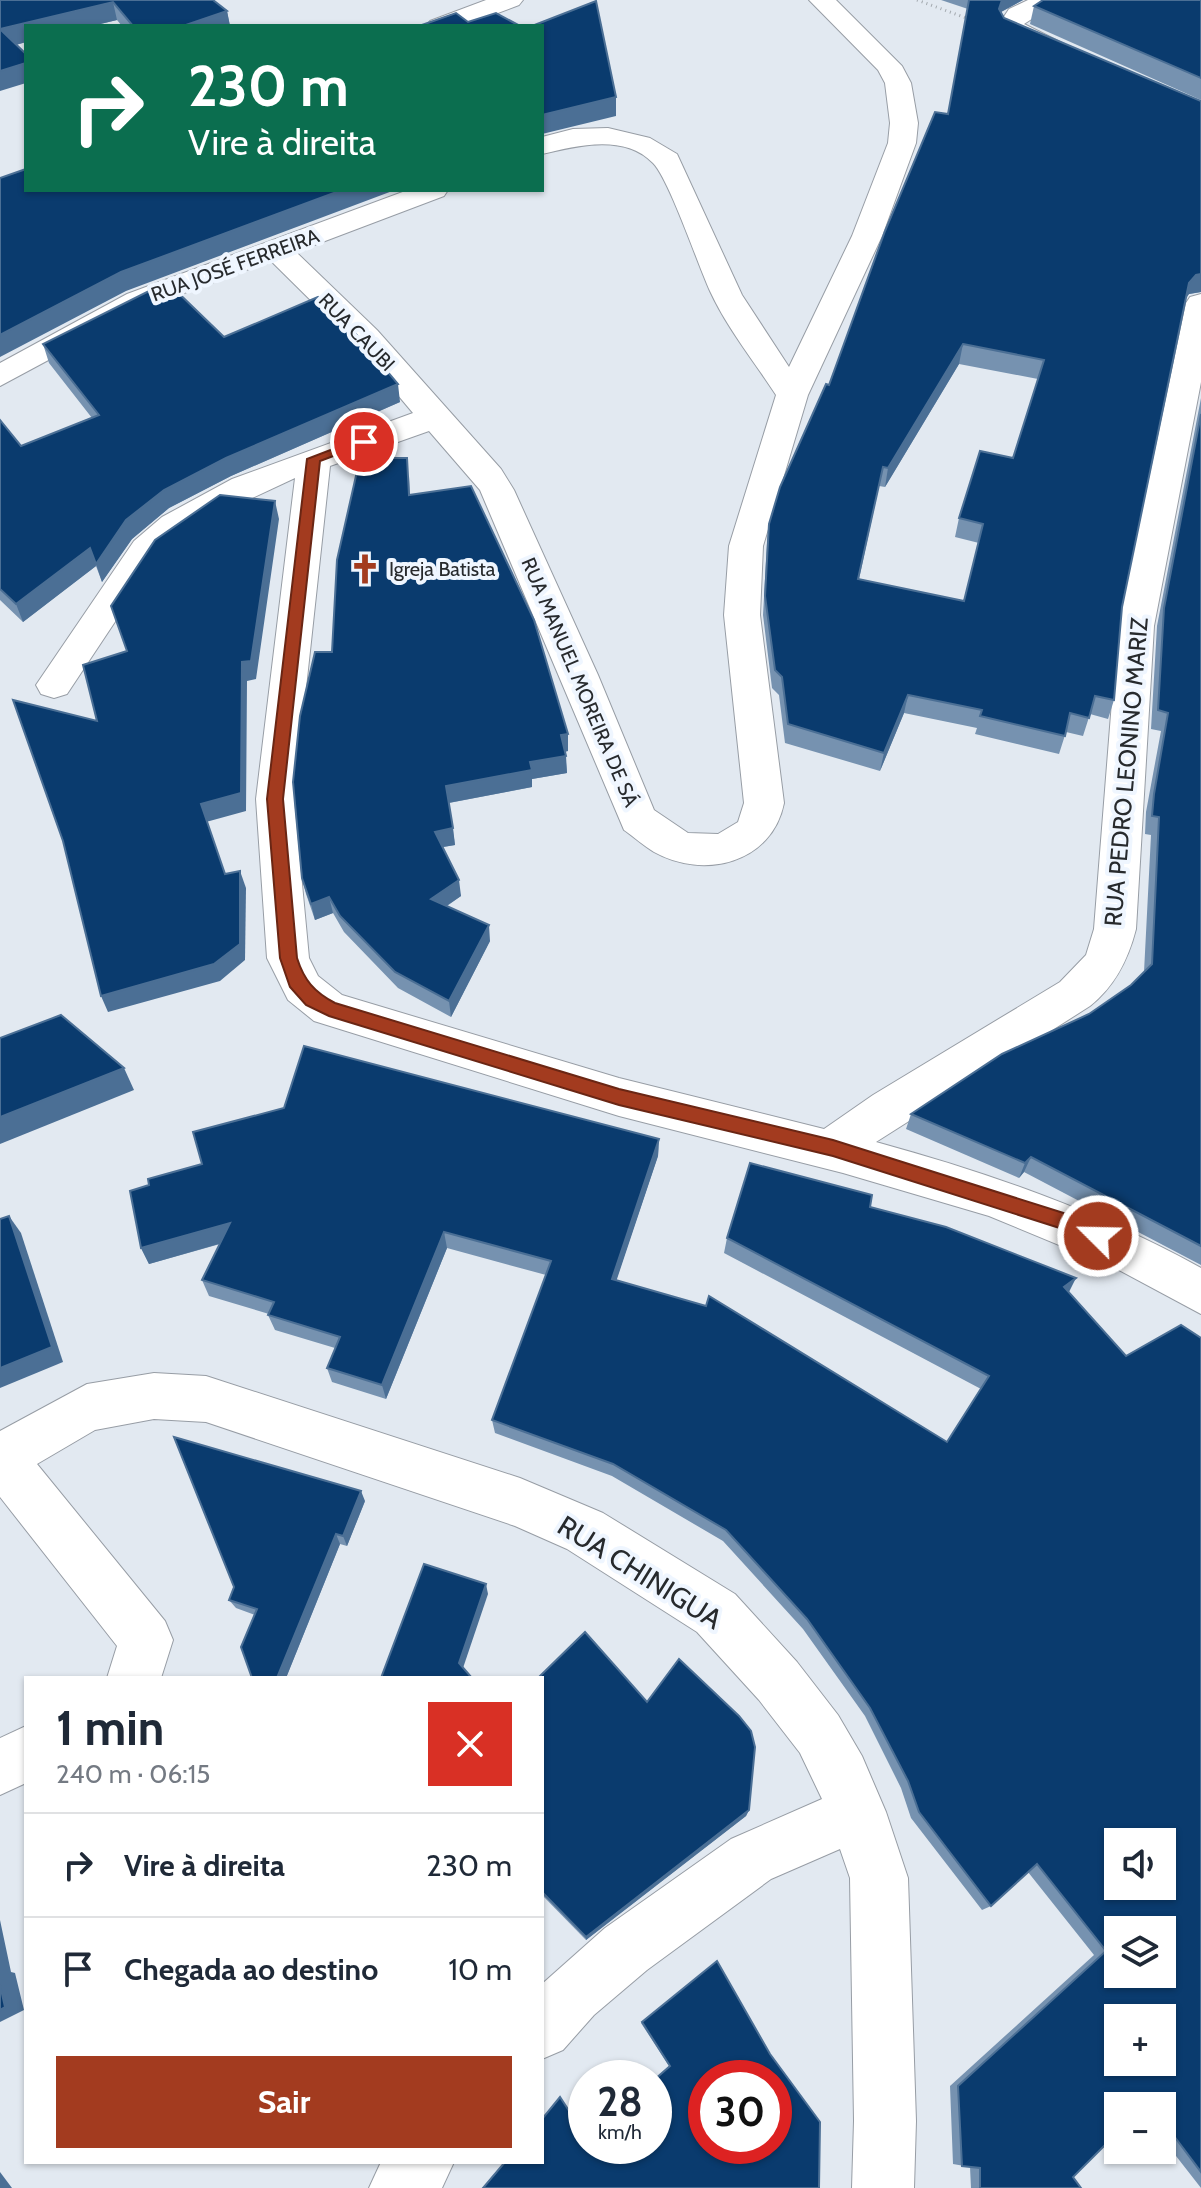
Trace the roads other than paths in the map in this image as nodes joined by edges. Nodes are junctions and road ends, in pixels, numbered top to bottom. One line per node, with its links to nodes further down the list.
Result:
1 (510, 0): 4 (street)
2 (822, 0): 11 (street, RUA MANUEL MOREIRA DE SÁ)
3 (1048, 0): 5 (street)
4 (444, 24)
5 (1073, 57)
6 (544, 145): 11 (street)
7 (429, 192): 8 (street, RUA JOSÉ FERREIRA)
8 (277, 250): 10 (street, RUA JOSÉ FERREIRA); 12 (street, RUA CAUBI)
9 (1201, 303): 15 (street, RUA PEDRO LEONINO MARIZ)
10 (0, 376)
11 (792, 395): 12 (street, RUA MANUEL MOREIRA DE SÁ)
12 (434, 417): 13 (street)
13 (314, 459): 14 (street); 15 (street)
14 (54, 685)
15 (833, 1148): 16 (street)
16 (1201, 1292)
17 (0, 1458): 18 (street); 21 (street, RUA CHINIGUA)
18 (135, 1676)
19 (24, 1755): 20 (street)
20 (0, 1767)
21 (858, 1812): 22 (street); 25 (street, RUA CHINIGUA)
22 (544, 2027)
23 (421, 2164): 24 (street)
24 (400, 2188)
25 (883, 2188)

